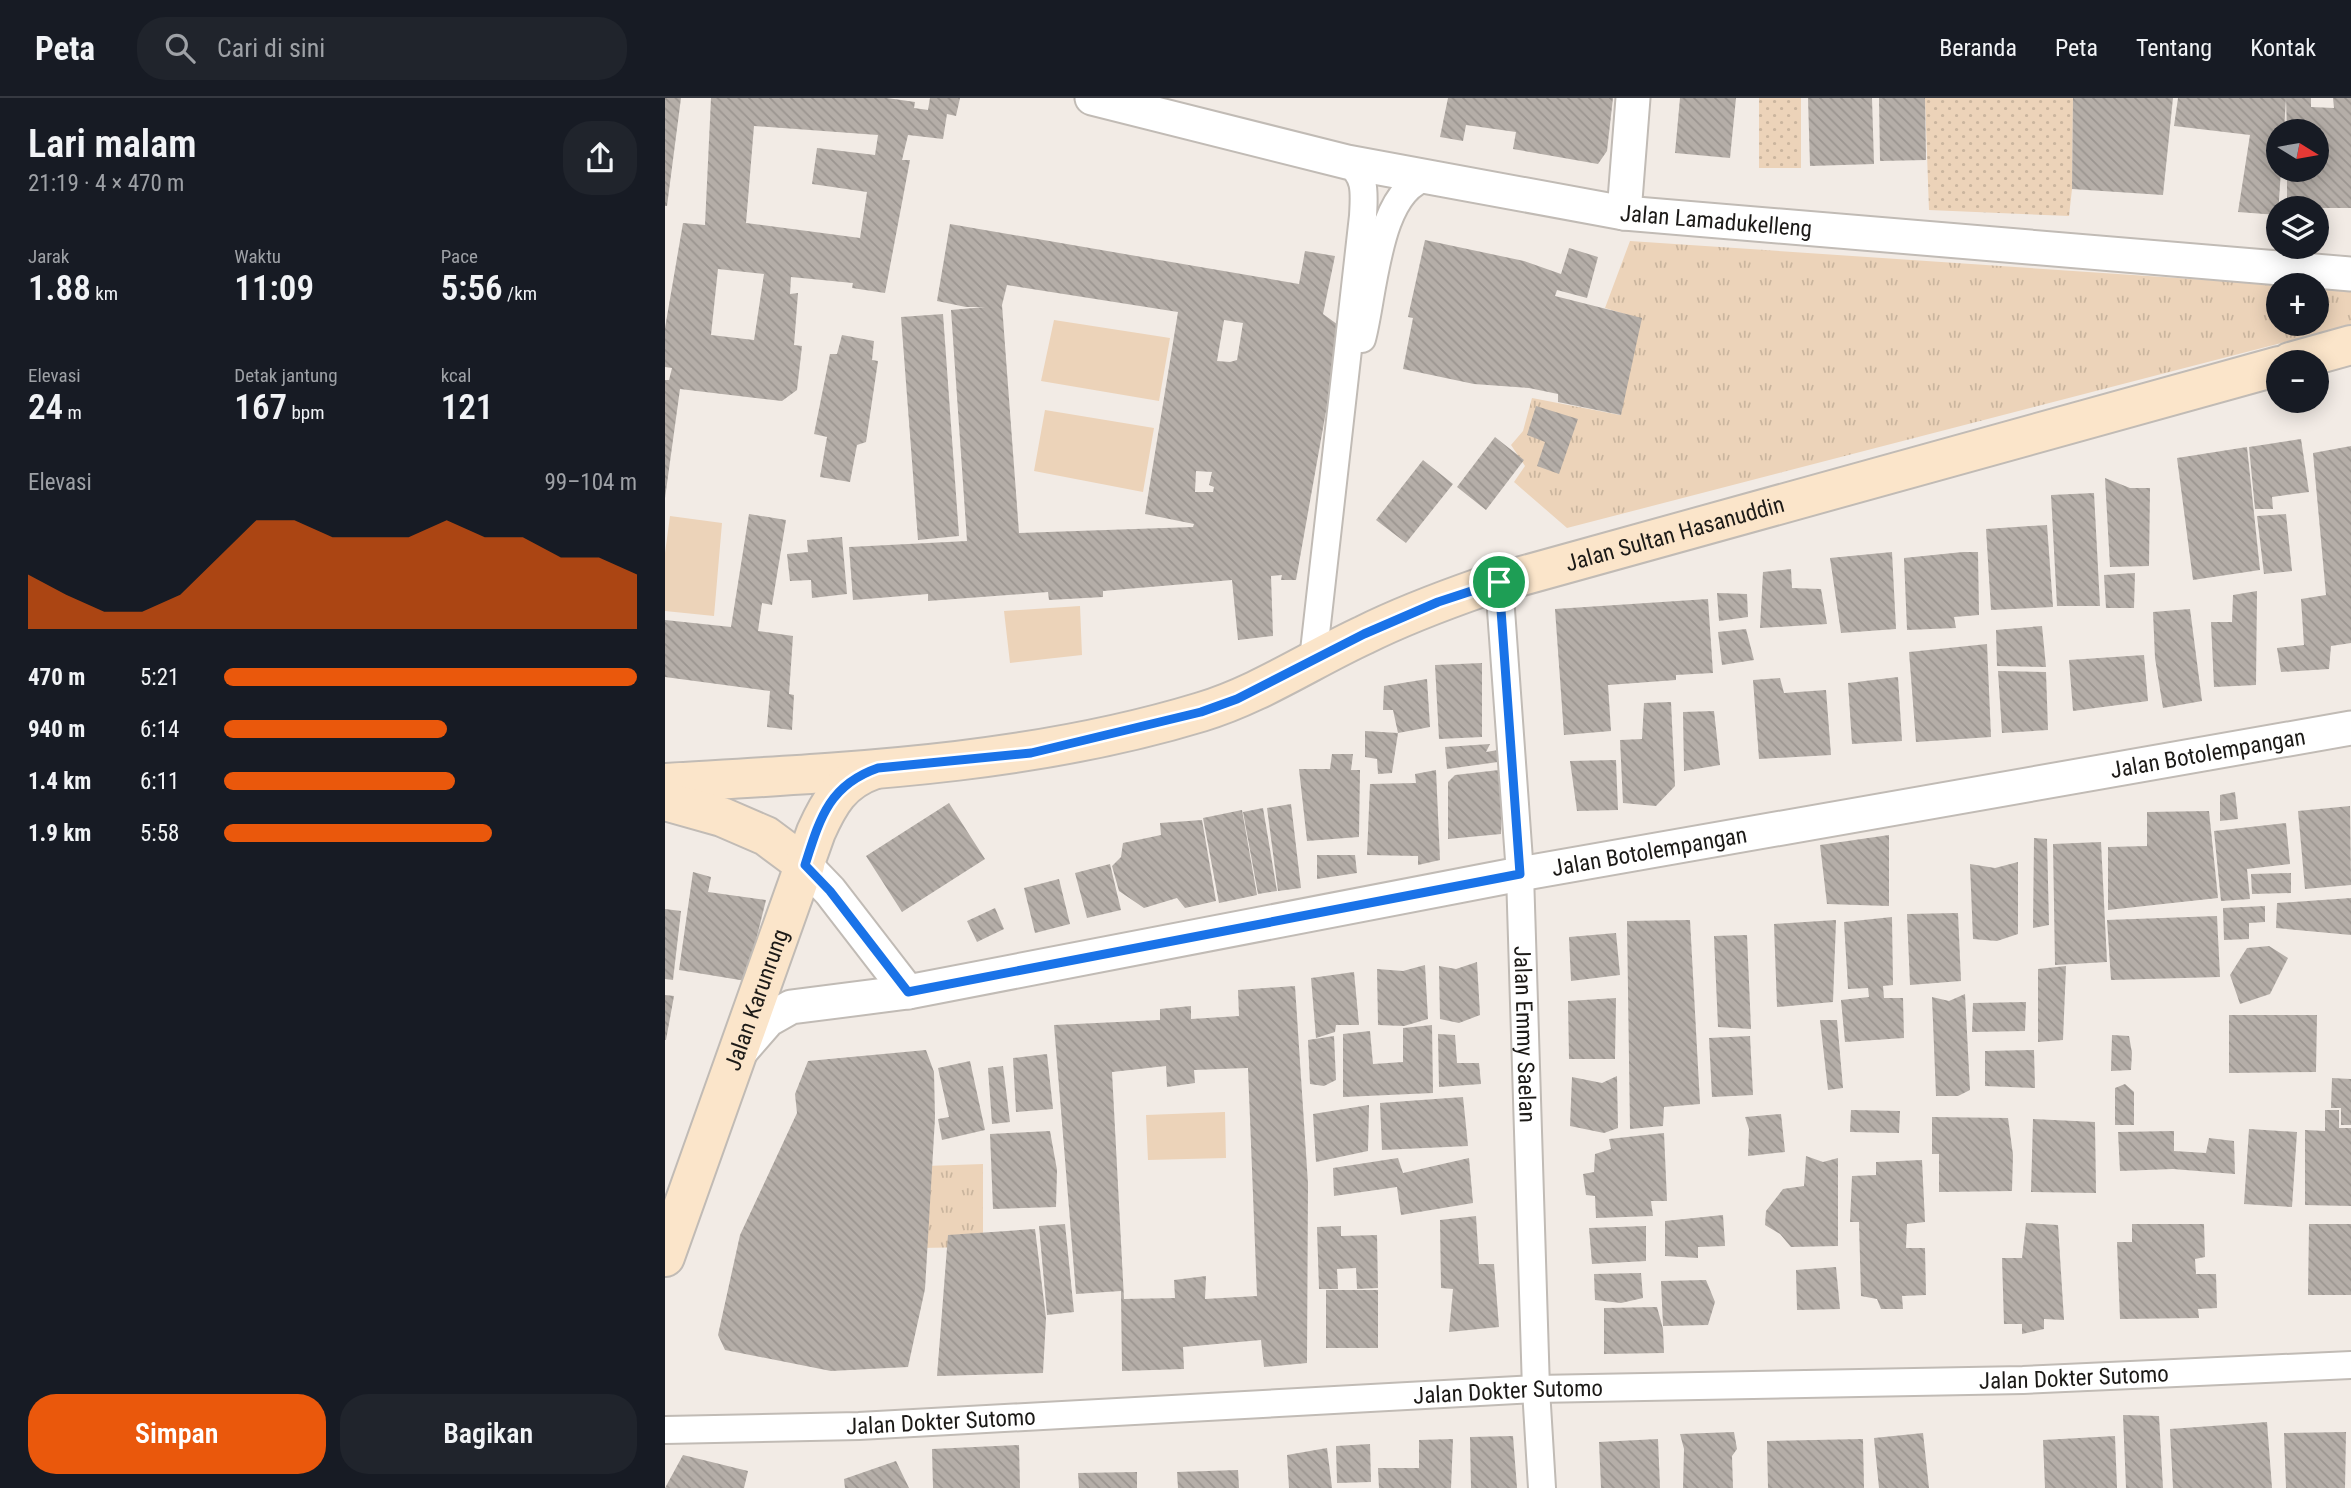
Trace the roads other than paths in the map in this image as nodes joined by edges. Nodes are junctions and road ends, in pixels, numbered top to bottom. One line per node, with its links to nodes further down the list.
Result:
1 (1092, 98): 3 (street, Jalan Lamadukelleng)
2 (1633, 98): 5 (street)
3 (1347, 162): 4 (street, Jalan Lamadukelleng); 10 (street)
4 (1430, 177): 5 (street, Jalan Lamadukelleng); 10 (street)
5 (1624, 213): 6 (street, Jalan Lamadukelleng)
6 (2351, 274)
7 (2351, 345): 8 (main road)
8 (2329, 351)
9 (2266, 370): 11 (main road, Jalan Sultan Hasanuddin)
10 (1342, 415): 12 (street)
11 (1499, 582): 12 (main road, Jalan Sultan Hasanuddin); 18 (street, Jalan Emmy Saelan)
12 (1313, 660): 14 (main road, Jalan Sultan Hasanuddin)
13 (2351, 728): 18 (street, Jalan Botolempangan)
14 (878, 768): 15 (main road, Jalan Sultan Hasanuddin); 17 (main road, Jalan Karunrung)
15 (665, 783)
16 (665, 801): 17 (main road)
17 (805, 865): 19 (street); 20 (main road, Jalan Karunrung)
18 (1520, 874): 19 (street, Jalan Botolempangan); 23 (street, Jalan Emmy Saelan)
19 (908, 992): 20 (street, Jalan Botolempangan)
20 (724, 1085): 21 (main road, Jalan Karunrung)
21 (665, 1257)
22 (2351, 1364): 23 (street, Jalan Dokter Sutomo)
23 (1536, 1389): 24 (street, Jalan Dokter Sutomo); 25 (street, Jalan Emmy Saelan)
24 (665, 1430)
25 (1542, 1488)

